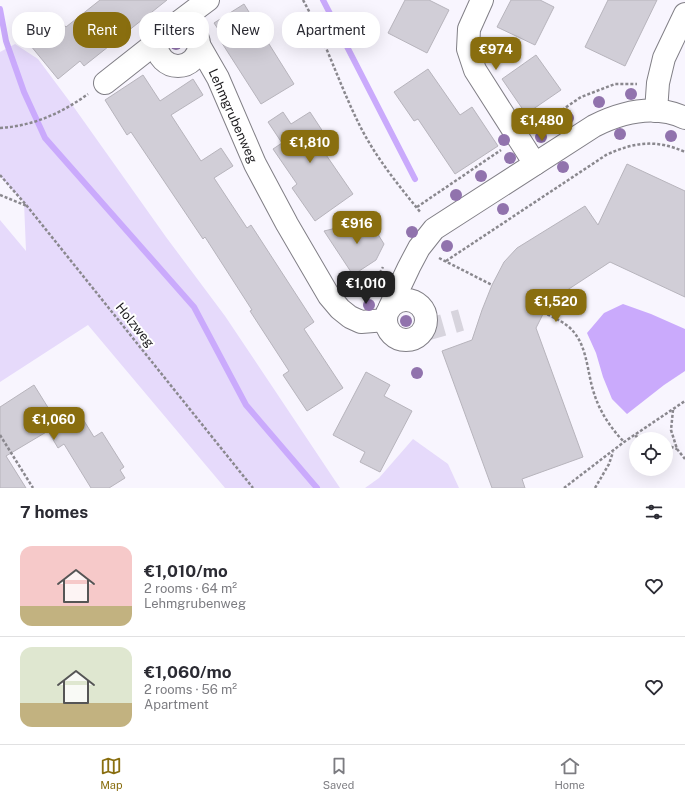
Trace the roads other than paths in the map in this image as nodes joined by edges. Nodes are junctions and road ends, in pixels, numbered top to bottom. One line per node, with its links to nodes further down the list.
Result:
1 (208, 0): 3 (street)
2 (482, 0): 12 (street)
3 (192, 12)
4 (685, 14): 10 (street)
5 (149, 48): 9 (street)
6 (157, 48): 7 (street, Lehmgrubenweg)
7 (199, 48)
8 (201, 48): 12 (street, Lehmgrubenweg)
9 (105, 83)
10 (656, 111): 11 (street); 12 (street)
11 (685, 118)
12 (535, 164)

